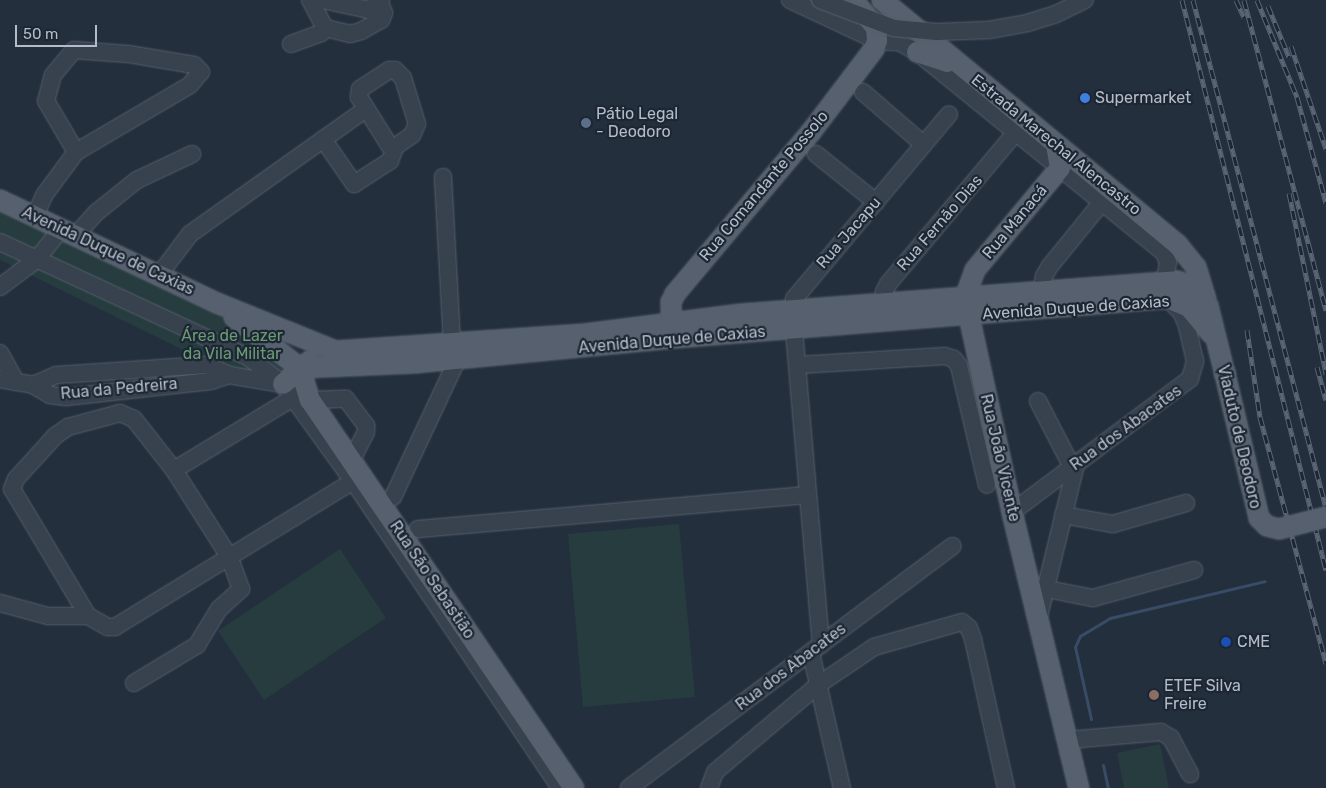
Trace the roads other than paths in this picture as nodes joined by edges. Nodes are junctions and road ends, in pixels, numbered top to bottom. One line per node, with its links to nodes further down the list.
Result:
1 (310, 0): 9 (street)
2 (323, 0): 8 (street)
3 (790, 0): 10 (street, Estrada Marechal Alencastro)
4 (820, 0): 7 (street, bridge)
5 (853, 0): 10 (main road)
6 (882, 0): 13 (main road, Estrada Marechal Alencastro)
7 (1085, 0)
8 (381, 1): 9 (street)
9 (325, 28): 11 (street)
10 (877, 41): 12 (street, Estrada Marechal Alencastro); 43 (main road, Rua Comandante Possolo)
11 (291, 44)
12 (917, 52): 13 (main road); 17 (street, Estrada Marechal Alencastro)
13 (960, 67): 20 (main road, Estrada Marechal Alencastro)
14 (863, 92): 19 (street)
15 (366, 109): 18 (street); 21 (street); 21 (street)
16 (949, 114): 19 (street, Rua Jacapu)
17 (1016, 132): 25 (street, Estrada Marechal Alencastro); 41 (street, Rua Fernão Dias)
18 (323, 139): 21 (street); 34 (street)
19 (923, 144): 28 (street, Rua Jacapu)
20 (1056, 145): 25 (main road); 39 (main road, Estrada Marechal Alencastro)
21 (395, 147)
22 (76, 152): 22 (street); 30 (street)
23 (192, 154): 31 (street)
24 (816, 154): 28 (street)
25 (1060, 168): 29 (street, Estrada Marechal Alencastro); 40 (main road, Rua Manacá)
26 (443, 177): 46 (street)
27 (0, 200): 30 (main road, Avenida Duque de Caxias)
28 (876, 202): 42 (street, Rua Jacapu)
29 (1102, 202): 36 (street); 37 (street, Estrada Marechal Alencastro)
30 (35, 216): 31 (main road, Avenida Duque de Caxias)
31 (69, 232): 33 (street); 34 (main road, Avenida Duque de Caxias)
32 (0, 242): 33 (street)
33 (36, 260): 35 (street); 51 (street)
34 (159, 275): 38 (main road, Avenida Duque de Caxias)
35 (0, 287)
36 (1042, 290): 37 (main road, Avenida Duque de Caxias); 40 (main road, Avenida Duque de Caxias)
37 (1166, 290): 39 (main road, Avenida Duque de Caxias); 40 (main road, Avenida Duque de Caxias); 44 (main road, Avenida Duque de Caxias); 53 (street, Rua dos Abacates)
38 (217, 303): 45 (main road, Avenida Duque de Caxias); 49 (main road, Avenida Duque de Caxias)
39 (1208, 306): 44 (main road, Avenida Duque de Caxias)
40 (966, 307): 41 (main road, Avenida Duque de Caxias); 60 (main road, Rua João Vicente)
41 (885, 313): 42 (main road, Avenida Duque de Caxias)
42 (793, 320): 43 (main road, Avenida Duque de Caxias); 48 (street)
43 (672, 329): 46 (main road, Avenida Duque de Caxias)
44 (1218, 343): 62 (main road, Viaduto de Deodoro, bridge)
45 (336, 351): 46 (main road, Avenida Duque de Caxias); 49 (main road)
46 (455, 351): 49 (main road, Avenida Duque de Caxias); 58 (street)
47 (0, 353): 50 (street)
48 (798, 364): 56 (street); 57 (street)
49 (300, 368): 51 (main road, Rua São Sebastião)
50 (8, 380): 51 (street, Rua da Pedreira)
51 (298, 393): 54 (street); 55 (main road, Rua São Sebastião); 55 (street, Rua da Pedreira)
52 (1038, 401): 53 (street)
53 (1074, 465): 60 (street, Rua dos Abacates); 61 (street, Rua João Vicente)
54 (174, 470): 65 (street); 69 (street)
55 (355, 473): 65 (street); 76 (street, Rua São Sebastião); 77 (main road, Rua São Sebastião)
56 (987, 485)
57 (808, 495): 63 (street); 71 (street)
58 (393, 497)
59 (1186, 503): 61 (street)
60 (1012, 512): 70 (main road, Rua João Vicente)
61 (1063, 515): 67 (street, Rua João Vicente)
62 (1326, 517)
63 (418, 529)
64 (952, 546): 71 (street, Rua dos Abacates)
65 (230, 558): 69 (street); 72 (street)
66 (1194, 570): 67 (street)
67 (1047, 589): 70 (street, Rua João Vicente)
68 (0, 603): 69 (street)
69 (88, 616)
70 (1039, 616): 74 (main road, Rua João Vicente)
71 (816, 649): 73 (street); 78 (street, Rua dos Abacates)
72 (134, 683)
73 (818, 685): 79 (street); 80 (street); 81 (street)
74 (1068, 740): 75 (street); 82 (main road, Rua João Vicente)
75 (1190, 774)
76 (560, 788)
77 (574, 788)
78 (629, 788)
79 (709, 788)
80 (842, 788)
81 (1006, 788)
82 (1079, 788)

